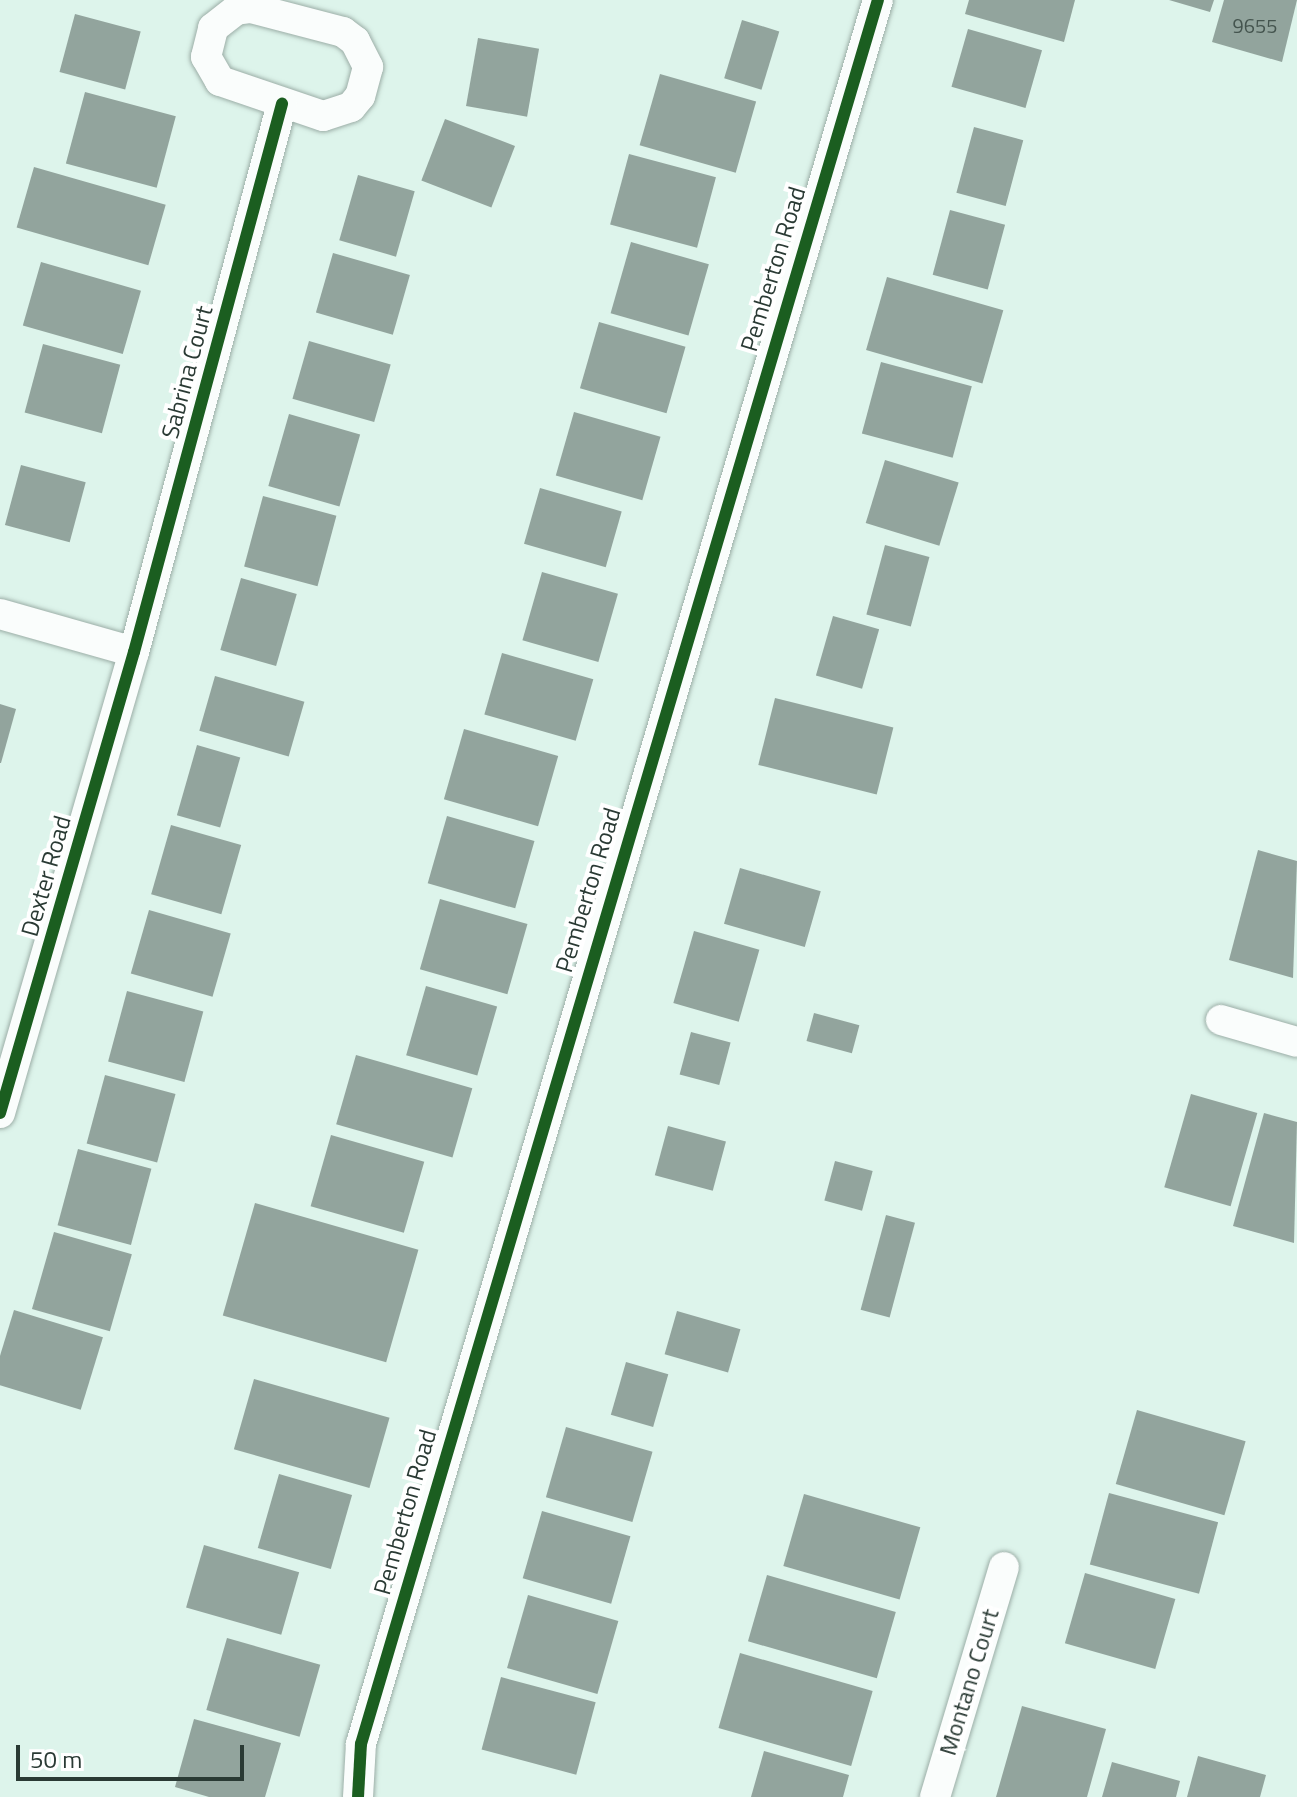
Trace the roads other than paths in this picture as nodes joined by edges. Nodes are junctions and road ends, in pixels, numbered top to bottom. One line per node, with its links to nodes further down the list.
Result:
1 (878, 0): 9 (street, Pemberton Road)
2 (282, 104): 2 (street); 4 (street, Sabrina Court)
3 (0, 614): 4 (street)
4 (134, 652): 7 (street, Dexter Road)
5 (1221, 1020): 6 (street)
6 (1297, 1042)
7 (0, 1113)
8 (1004, 1567): 10 (street, Montano Court)
9 (358, 1797)
10 (935, 1797)

